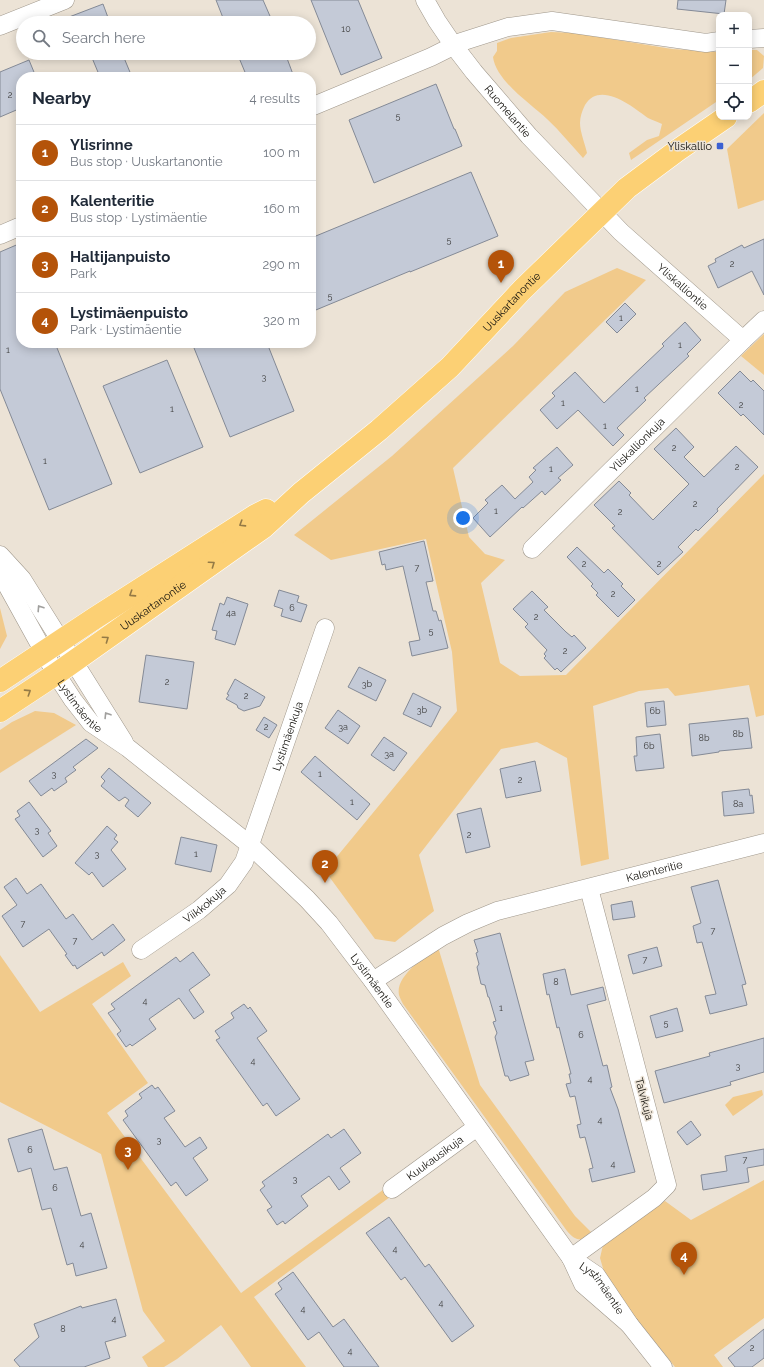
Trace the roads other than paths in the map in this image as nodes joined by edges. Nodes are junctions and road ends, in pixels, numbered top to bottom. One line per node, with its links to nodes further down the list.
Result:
1 (64, 0): 3 (street)
2 (425, 0): 9 (street, Ruomelantie)
3 (25, 16)
4 (16, 20): 5 (street)
5 (0, 26)
6 (764, 38): 7 (street)
7 (752, 39)
8 (716, 42): 9 (street)
9 (454, 46): 12 (street); 14 (street, Ruomelantie)
10 (764, 91): 11 (main road)
11 (752, 100)
12 (316, 105)
13 (722, 120): 14 (main road, Uuskartanontie)
14 (603, 212): 18 (street, Yliskalliontie); 19 (main road, Uuskartanontie)
15 (16, 228): 16 (street)
16 (0, 235)
17 (764, 320): 18 (street)
18 (743, 340): 20 (street, Yliskallionkuja)
19 (301, 493): 24 (main road, Uuskartanontie, one-way to 24); 25 (main road, Uuskartanontie, one-way to 19)
20 (532, 549)
21 (0, 555): 24 (street, one-way to 21)
22 (0, 567): 24 (street)
23 (325, 628): 31 (street, Lystimäenkuja)
24 (52, 646): 25 (street, Lystimäentie); 26 (street, Lystimäentie); 27 (main road, Uuskartanontie)
25 (74, 661): 26 (main road, Uuskartanontie); 29 (street, Lystimäentie, one-way to 25)
26 (56, 674): 28 (main road, Uuskartanontie, one-way to 26); 29 (street, Lystimäentie)
27 (0, 681)
28 (0, 711)
29 (128, 748): 31 (street, Lystimäentie)
30 (764, 843): 34 (street, Kalenteritie)
31 (250, 845): 33 (street, Viikkokuja); 34 (street, Lystimäentie)
32 (591, 896): 37 (street, Talvikuja)
33 (141, 950)
34 (373, 981): 35 (street, Lystimäentie)
35 (477, 1127): 36 (street, Kuukausikuja); 37 (street, Lystimäentie)
36 (392, 1189)
37 (571, 1258): 38 (street, Lystimäentie)
38 (663, 1367)

